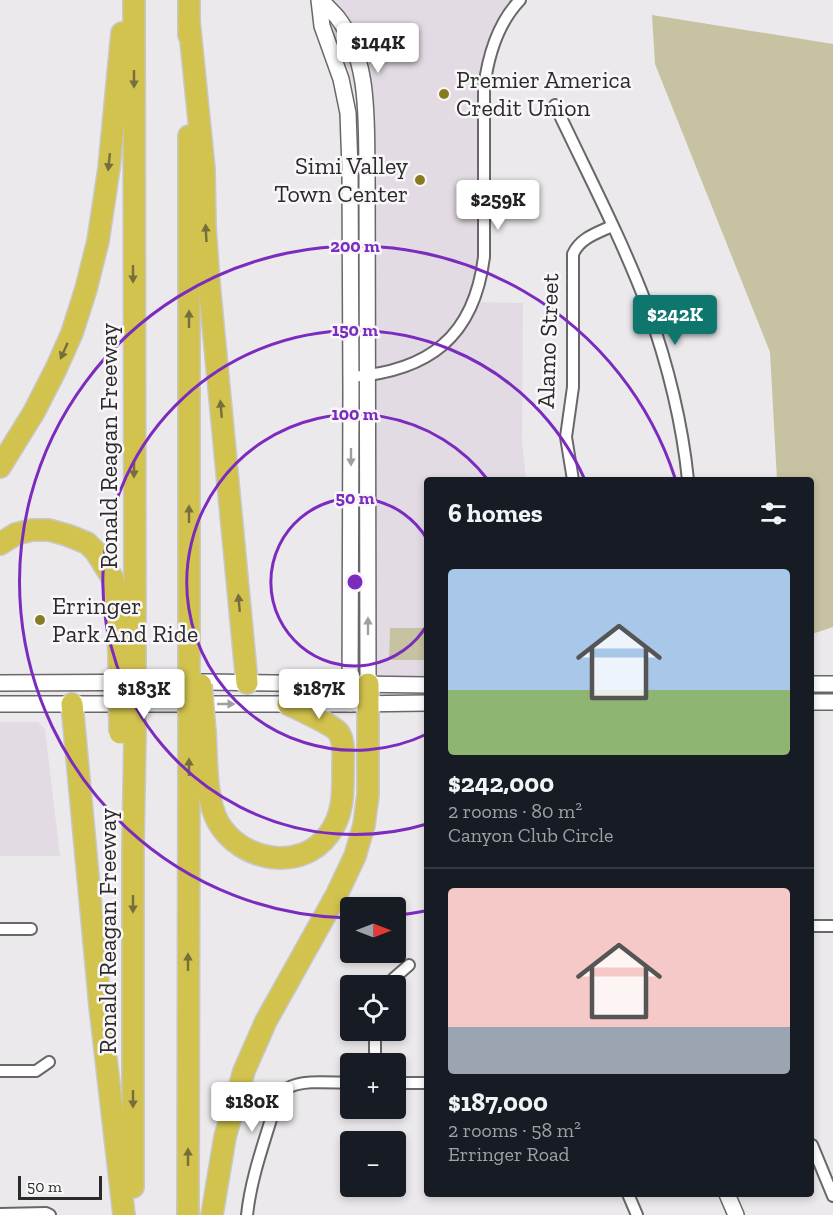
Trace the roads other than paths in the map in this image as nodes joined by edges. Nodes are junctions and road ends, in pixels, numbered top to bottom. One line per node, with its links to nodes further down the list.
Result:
1 (129, 0): 11 (highway, one-way to 11)
2 (134, 0): 15 (highway, Ronald Reagan Freeway, one-way to 15)
3 (320, 0): 7 (street); 8 (street)
4 (520, 0): 10 (street)
5 (189, 10): 17 (highway, one-way to 5); 28 (highway, one-way to 5, bridge)
6 (555, 105): 9 (street)
7 (367, 172): 8 (street); 10 (street)
8 (350, 173): 10 (street)
9 (612, 226): 12 (street, Alamo Street); 13 (street)
10 (359, 377): 21 (street)
11 (0, 467)
12 (573, 477)
13 (688, 477)
14 (0, 544): 15 (highway)
15 (127, 656): 47 (highway, Ronald Reagan Freeway, one-way to 47, bridge)
16 (0, 683): 17 (street)
17 (247, 683): 21 (street)
18 (814, 684): 19 (street)
19 (833, 684)
20 (424, 686): 21 (street)
21 (359, 694): 22 (street); 27 (street); 49 (highway)
22 (424, 702)
23 (814, 702): 24 (street)
24 (833, 702)
25 (0, 704): 26 (street)
26 (72, 704): 27 (street, one-way to 27); 46 (highway)
27 (288, 704): 28 (highway)
28 (197, 732): 48 (highway, one-way to 28)
29 (814, 926): 30 (street)
30 (833, 926)
31 (31, 929): 32 (street)
32 (0, 930)
33 (409, 965): 34 (street)
34 (398, 975)
35 (50, 1062): 36 (street)
36 (0, 1071)
37 (340, 1083): 50 (street)
38 (406, 1083): 39 (street)
39 (424, 1083)
40 (814, 1150): 41 (street)
41 (833, 1196)
42 (629, 1197): 51 (street)
43 (728, 1197): 52 (street)
44 (0, 1214): 45 (street)
45 (50, 1215)
46 (124, 1215)
47 (133, 1215)
48 (188, 1215)
49 (212, 1215)
50 (247, 1215)
51 (637, 1215)
52 (736, 1215)

